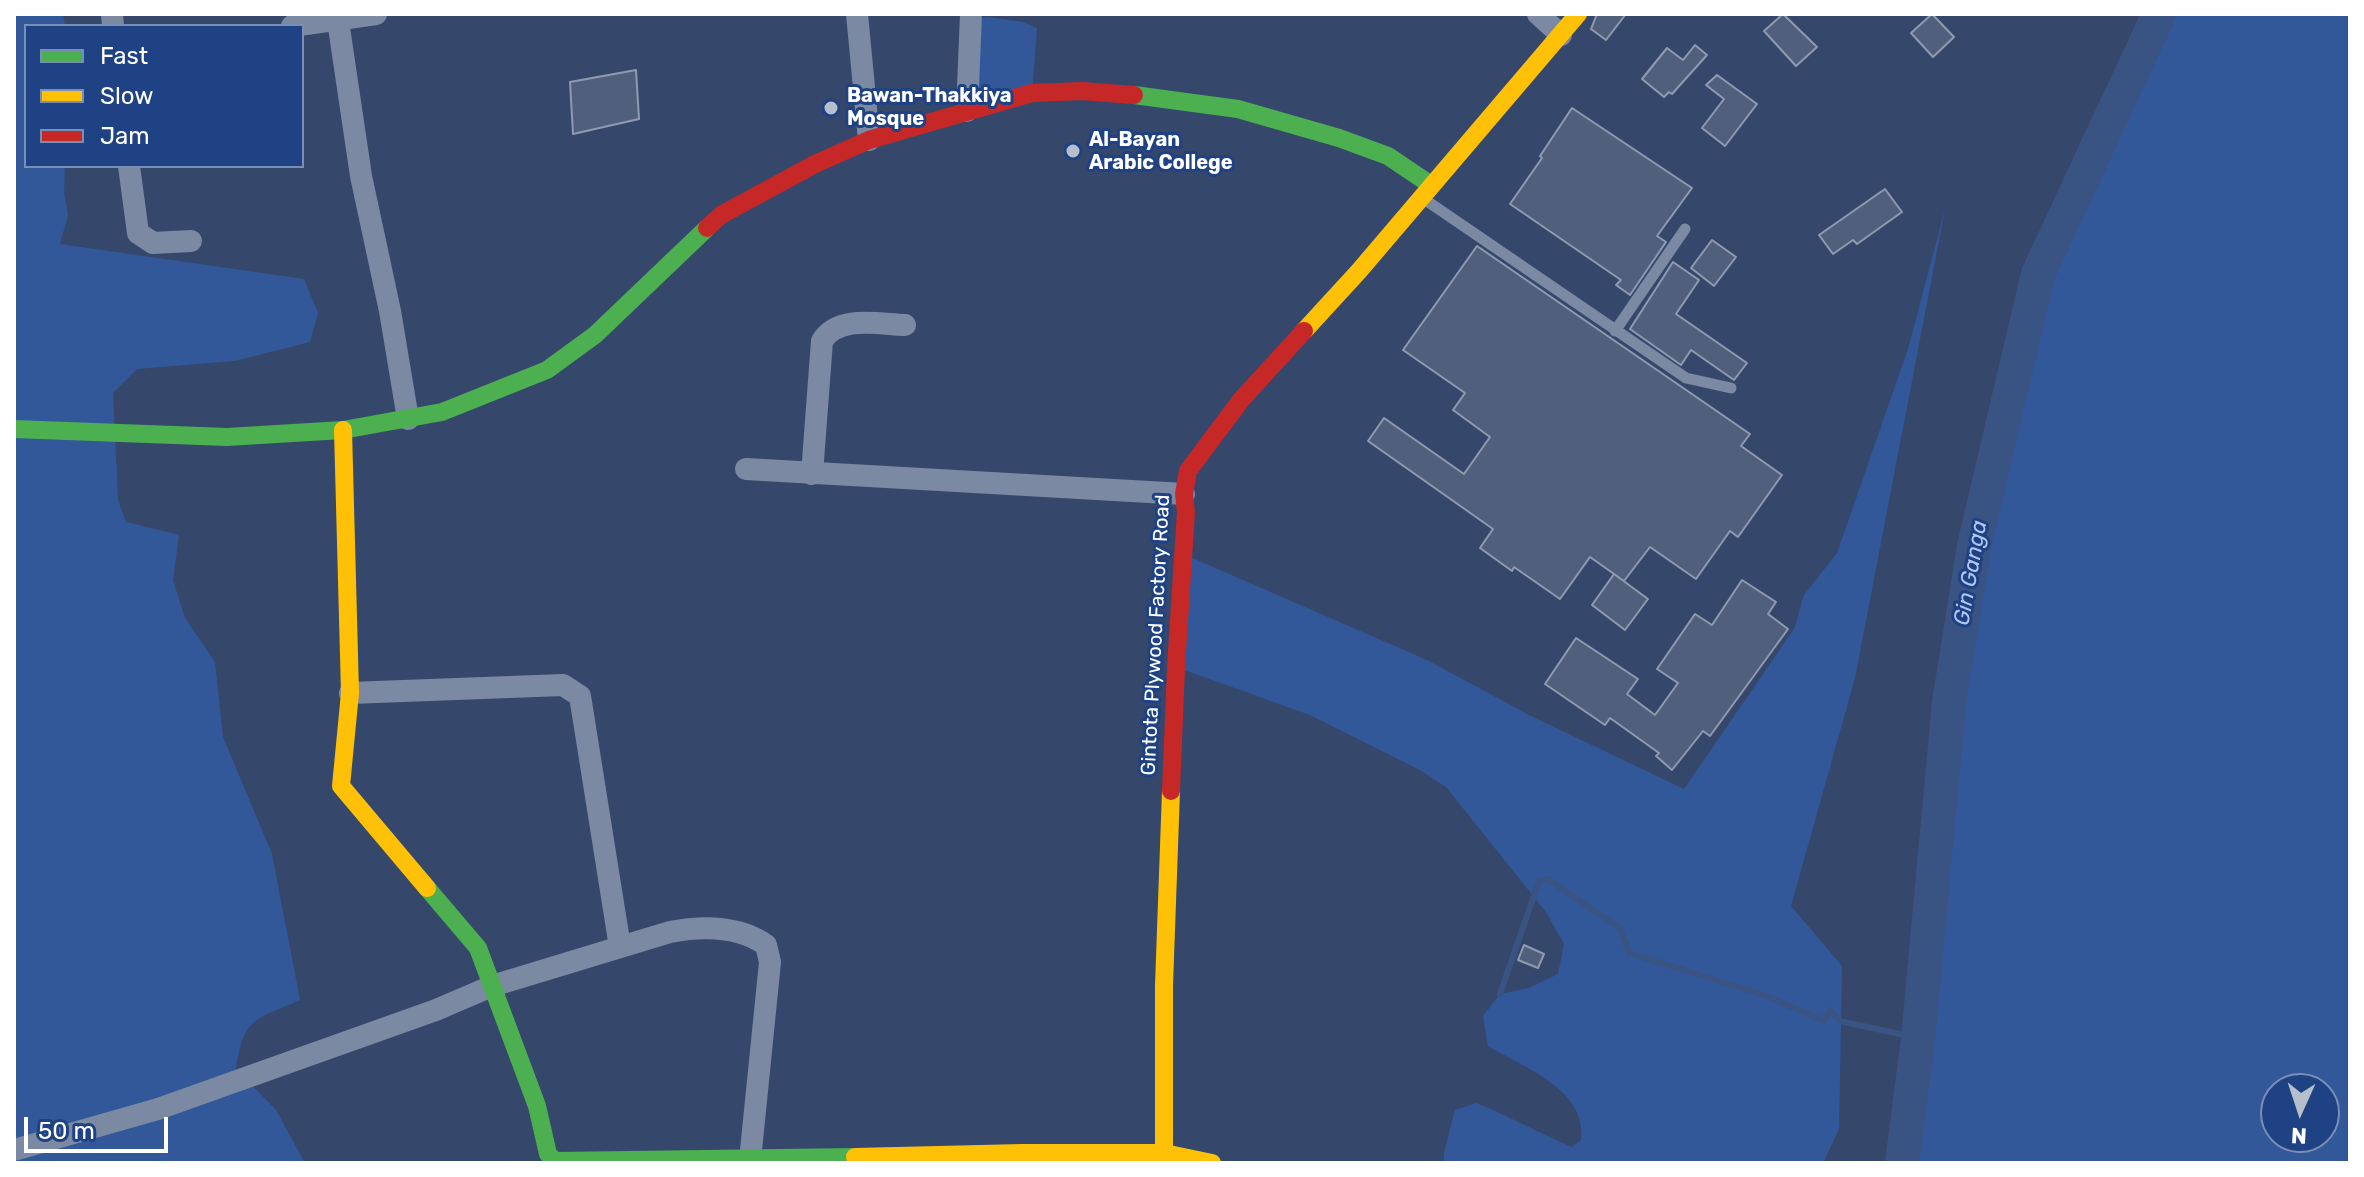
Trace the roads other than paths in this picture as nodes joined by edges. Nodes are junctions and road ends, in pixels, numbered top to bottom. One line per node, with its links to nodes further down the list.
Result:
1 (376, 14): 6 (street)
2 (857, 14): 10 (street)
3 (971, 14): 9 (street)
4 (1538, 14): 8 (street)
5 (1578, 14): 8 (street, Gintota Plywood Factory Road)
6 (338, 18): 7 (street); 18 (street)
7 (304, 24)
8 (1561, 35): 12 (street, Gintota Plywood Factory Road)
9 (967, 111): 10 (street); 12 (street)
10 (869, 140): 18 (street)
11 (129, 168): 14 (street)
12 (1426, 191): 16 (lane); 23 (street, Gintota Plywood Factory Road)
13 (1685, 229): 16 (lane)
14 (191, 241)
15 (905, 325): 22 (street)
16 (1615, 331): 17 (lane)
17 (1731, 388)
18 (408, 419): 20 (street)
19 (14, 429): 20 (street)
20 (343, 430): 24 (street)
21 (746, 469): 22 (street)
22 (812, 474): 23 (street)
23 (1184, 494): 28 (street, Gintota Plywood Factory Road)
24 (350, 693): 25 (street); 26 (street)
25 (620, 947): 26 (street); 29 (street)
26 (492, 986): 27 (street); 29 (street)
27 (14, 1150)
28 (1164, 1158): 29 (street); 30 (street)
29 (750, 1160)
30 (1212, 1163)

